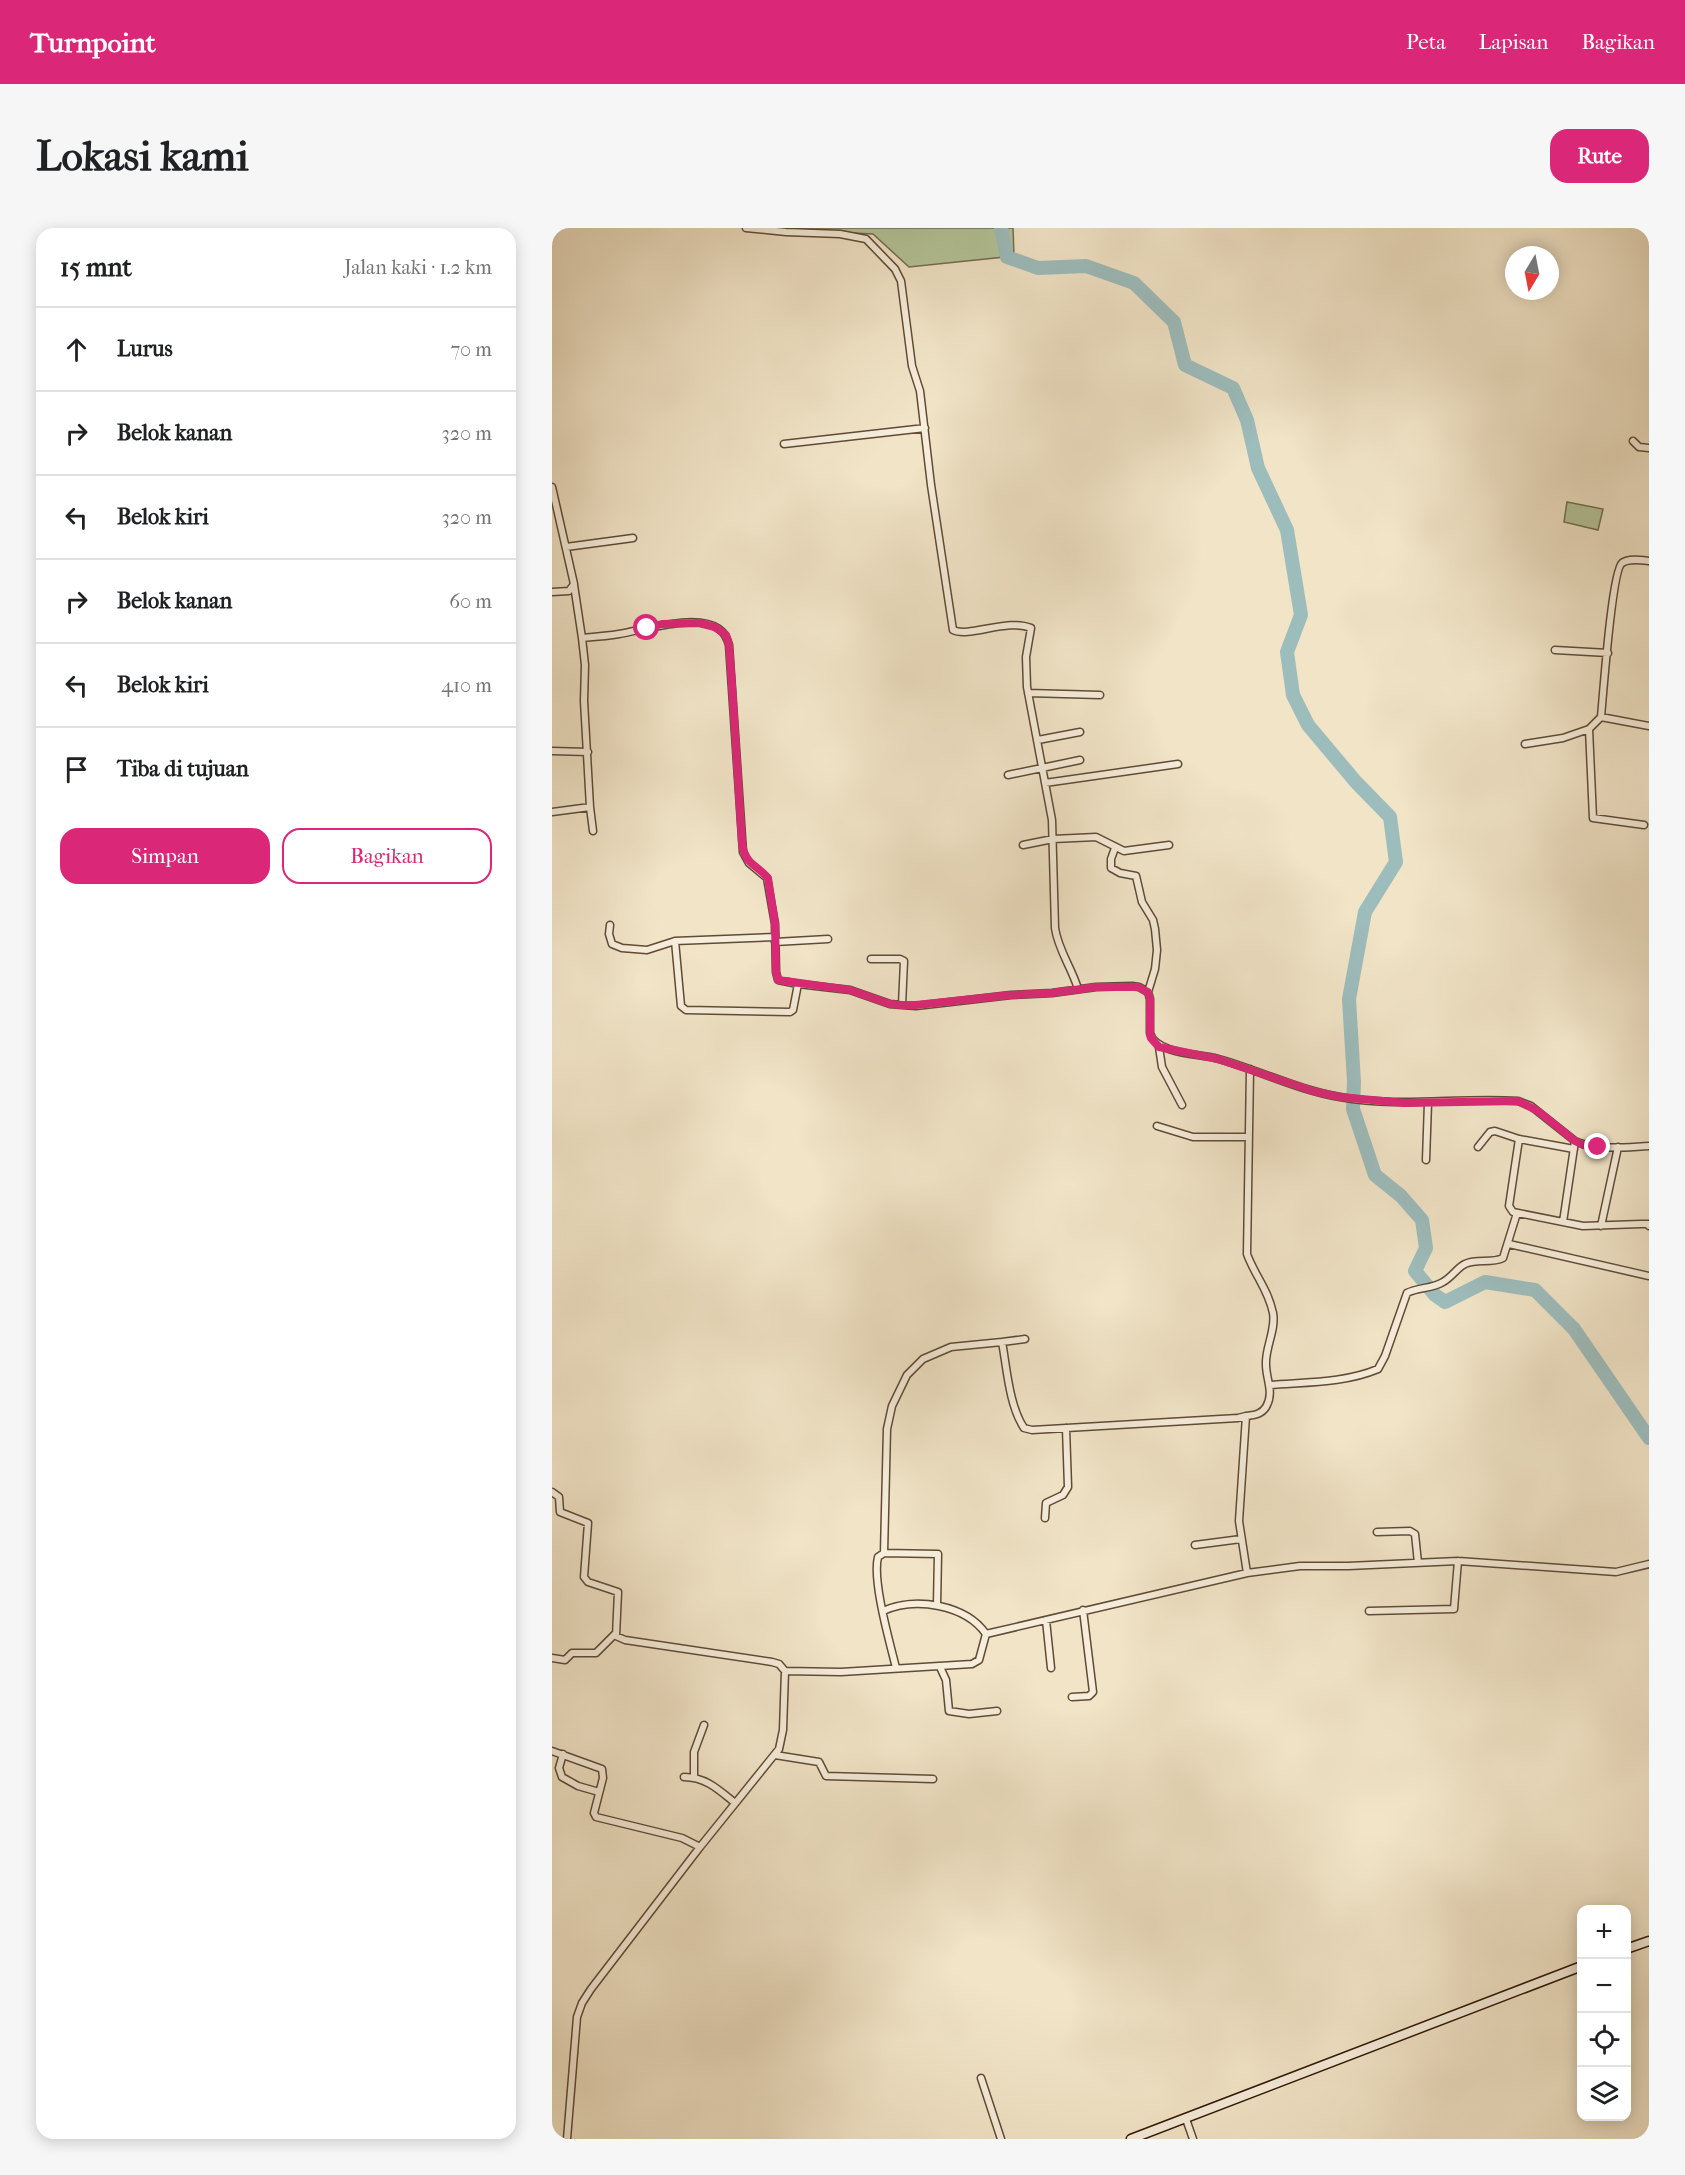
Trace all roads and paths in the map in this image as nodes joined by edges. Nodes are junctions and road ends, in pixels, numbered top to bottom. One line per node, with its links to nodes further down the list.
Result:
1 (747, 228): 2 (street)
2 (925, 428): 4 (street); 15 (street)
3 (1634, 441): 5 (street)
4 (784, 444)
5 (1649, 448)
6 (552, 487): 8 (street)
7 (633, 538): 8 (street)
8 (566, 547): 10 (street)
9 (1649, 561): 14 (street)
10 (574, 584): 11 (street); 12 (street)
11 (552, 592)
12 (582, 638): 24 (street); 39 (street)
13 (1555, 650): 14 (street)
14 (1608, 653): 17 (street)
15 (1028, 693): 16 (street); 21 (street)
16 (1100, 695)
17 (1601, 717): 18 (street); 19 (street)
18 (1649, 726)
19 (1589, 729): 22 (street); 32 (street)
20 (1080, 732): 21 (street)
21 (1038, 740): 27 (street)
22 (1525, 744)
23 (552, 751): 24 (street)
24 (588, 752): 30 (street)
25 (1080, 760): 27 (street)
26 (1178, 764): 29 (street)
27 (1042, 767): 28 (street); 29 (street)
28 (1008, 775)
29 (1045, 783): 34 (street)
30 (590, 807): 31 (street); 33 (street)
31 (552, 812)
32 (1644, 825)
33 (592, 831)
34 (1053, 839): 35 (street); 37 (street); 44 (street)
35 (1023, 845)
36 (1169, 845): 37 (street)
37 (1115, 848): 45 (street)
38 (610, 925): 41 (street)
39 (775, 939): 40 (street); 41 (street); 43 (street)
40 (828, 939)
41 (675, 941): 43 (street)
42 (871, 959): 46 (street)
43 (798, 984): 46 (street)
44 (1078, 989): 45 (street); 46 (street)
45 (1148, 992): 47 (street)
46 (902, 1005)
47 (1159, 1047): 48 (street); 50 (street)
48 (1250, 1070): 49 (street); 52 (street)
49 (1428, 1103): 54 (street); 59 (street)
50 (1182, 1105)
51 (1157, 1126): 52 (street)
52 (1248, 1137): 68 (street)
53 (1519, 1139): 56 (street); 58 (street); 60 (street)
54 (1575, 1141): 57 (street); 58 (street)
55 (1649, 1146): 57 (street)
56 (1478, 1147)
57 (1618, 1147): 63 (street)
58 (1574, 1149): 61 (street)
59 (1426, 1160)
60 (1517, 1214): 61 (street); 64 (street)
61 (1563, 1222): 63 (street)
62 (1649, 1225): 63 (street)
63 (1601, 1226)
64 (1509, 1244): 65 (street); 68 (street)
65 (1649, 1276)
66 (1025, 1339): 67 (street)
67 (1002, 1342): 70 (street); 76 (street)
68 (1270, 1385): 69 (street)
69 (1245, 1416): 70 (street); 74 (street)
70 (1066, 1428): 72 (street)
71 (552, 1492): 86 (street)
72 (1045, 1518)
73 (1377, 1532): 78 (street)
74 (1241, 1539): 75 (street); 80 (street)
75 (1195, 1545)
76 (884, 1553): 81 (street); 83 (street)
77 (1458, 1561): 78 (street); 79 (street); 84 (street)
78 (1418, 1563): 80 (street)
79 (1649, 1564)
80 (1247, 1573): 82 (street)
81 (937, 1605): 83 (street); 87 (street)
82 (1083, 1610): 85 (street); 93 (street)
83 (883, 1611): 90 (street)
84 (1369, 1611)
85 (1046, 1620): 87 (street); 91 (street)
86 (615, 1634): 88 (street); 92 (street)
87 (987, 1634): 89 (street)
88 (552, 1658)
89 (940, 1667): 90 (street); 94 (street)
90 (896, 1668): 92 (street)
91 (1051, 1668)
92 (785, 1671): 98 (street)
93 (1072, 1697)
94 (997, 1711)
95 (704, 1725): 100 (street)
96 (552, 1751): 97 (street)
97 (563, 1754): 102 (street); 102 (street)
98 (775, 1755): 101 (street); 103 (street)
99 (684, 1777): 100 (street)
100 (694, 1777): 103 (street)
101 (933, 1779)
102 (599, 1792): 104 (street)
103 (735, 1803): 104 (street)
104 (699, 1847): 110 (street)
105 (1649, 1941): 106 (street)
106 (1631, 1947)
107 (1577, 1968): 109 (street)
108 (981, 2078): 111 (street)
109 (1186, 2119): 112 (street); 113 (street)
110 (567, 2139)
111 (1001, 2139)
112 (1131, 2139)
113 (1193, 2139)

